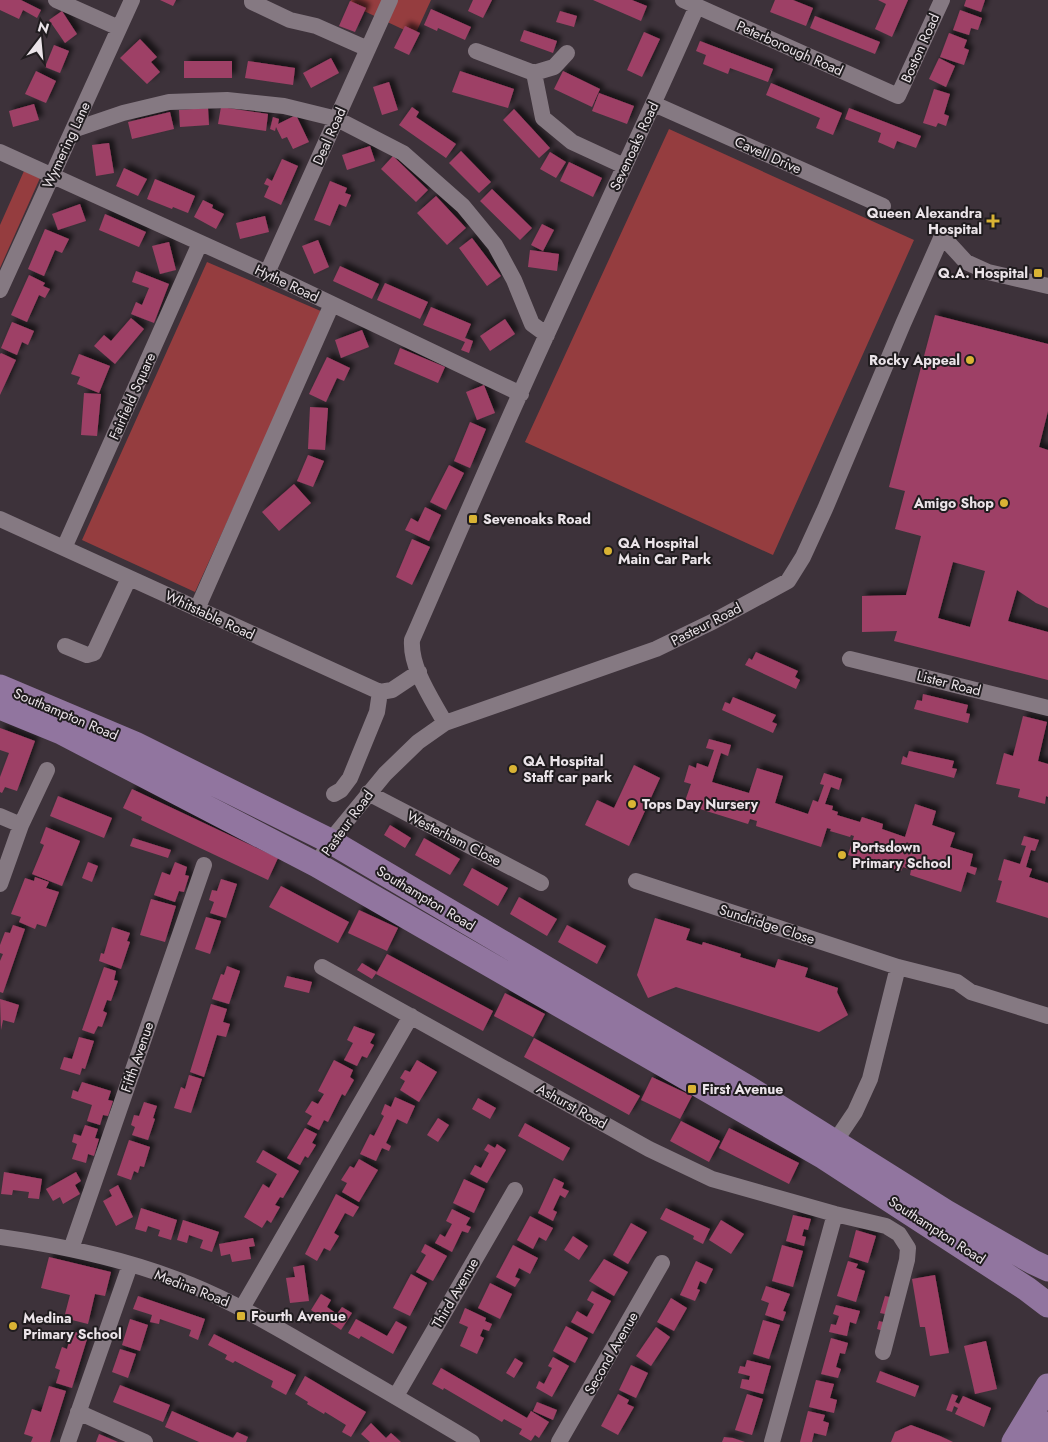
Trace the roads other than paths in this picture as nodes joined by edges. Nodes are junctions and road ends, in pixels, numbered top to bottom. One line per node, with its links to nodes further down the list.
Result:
1 (56, 0): 7 (street)
2 (132, 0): 7 (street, Wymering Lane)
3 (252, 0): 8 (street)
4 (390, 0): 8 (street, Deal Road)
5 (942, 0): 12 (street, Boston Road)
6 (690, 3): 12 (street, Peterborough Road); 13 (street, Sevenoaks Road)
7 (119, 28): 15 (street, Wymering Lane)
8 (368, 49): 14 (street, Deal Road)
9 (476, 51): 11 (street)
10 (566, 53): 11 (street)
11 (534, 73): 17 (street)
12 (898, 96)
13 (654, 104): 17 (street, Sevenoaks Road); 19 (street, Cavell Drive)
14 (337, 119): 15 (street); 21 (street, Deal Road); 25 (street)
15 (73, 130): 18 (street, Wymering Lane)
16 (0, 152): 18 (street, Hythe Road)
17 (624, 166): 25 (street, Sevenoaks Road)
18 (51, 176): 20 (street, Hythe Road); 23 (street, Wymering Lane)
19 (883, 206)
20 (200, 243): 21 (street, Hythe Road); 28 (street, Fairfield Square)
21 (267, 273): 24 (street, Hythe Road)
22 (1048, 286): 38 (street, Pasteur Road)
23 (0, 290)
24 (332, 304): 26 (street, Hythe Road); 30 (street)
25 (546, 335): 26 (street, Sevenoaks Road)
26 (521, 394): 33 (street, Sevenoaks Road)
27 (0, 519): 28 (street, Whitstable Road)
28 (64, 548): 29 (street, Whitstable Road)
29 (130, 578): 30 (street, Whitstable Road); 31 (street)
30 (197, 609): 35 (street, Whitstable Road)
31 (65, 646)
32 (850, 659): 37 (street, Lister Road)
33 (419, 672): 35 (street); 38 (street, Sevenoaks Road)
34 (0, 687): 44 (main road, Southampton Road)
35 (380, 692): 41 (street)
36 (0, 708): 46 (main road, Southampton Road)
37 (1048, 708)
38 (445, 723): 40 (street, Pasteur Road)
39 (47, 770): 43 (street)
40 (368, 793): 44 (street, Pasteur Road); 48 (street, Westerham Close)
41 (334, 794)
42 (0, 816): 43 (street)
43 (21, 825): 49 (street)
44 (330, 841): 46 (street, Pasteur Road); 54 (main road, Southampton Road)
45 (204, 864): 58 (street, Fifth Avenue)
46 (318, 865): 54 (main road, Southampton Road)
47 (636, 881): 51 (street, Sundridge Close)
48 (541, 883)
49 (0, 884)
50 (322, 967): 52 (street, Ashurst Road)
51 (898, 967): 53 (street, Sundridge Close); 54 (street)
52 (411, 1016): 56 (street, Ashurst Road); 63 (street)
53 (1048, 1016)
54 (829, 1150): 61 (main road, Southampton Road); 62 (main road, Southampton Road)
55 (515, 1190): 66 (street, Third Avenue)
56 (835, 1214): 64 (street, Ashurst Road); 73 (street)
57 (0, 1236): 58 (street, Medina Road)
58 (70, 1249): 60 (street, Medina Road)
59 (662, 1263): 72 (street, Second Avenue)
60 (130, 1265): 63 (street, Medina Road); 67 (street)
61 (1048, 1269)
62 (1048, 1305)
63 (242, 1308): 66 (street, Medina Road)
64 (883, 1352)
65 (1048, 1386): 74 (main road)
66 (396, 1396): 71 (street, Medina Road)
67 (78, 1412): 69 (street); 70 (street)
68 (1048, 1424): 75 (main road)
69 (68, 1442)
70 (145, 1442)
71 (472, 1442)
72 (559, 1442)
73 (772, 1442)
74 (1014, 1442)
75 (1036, 1442)

